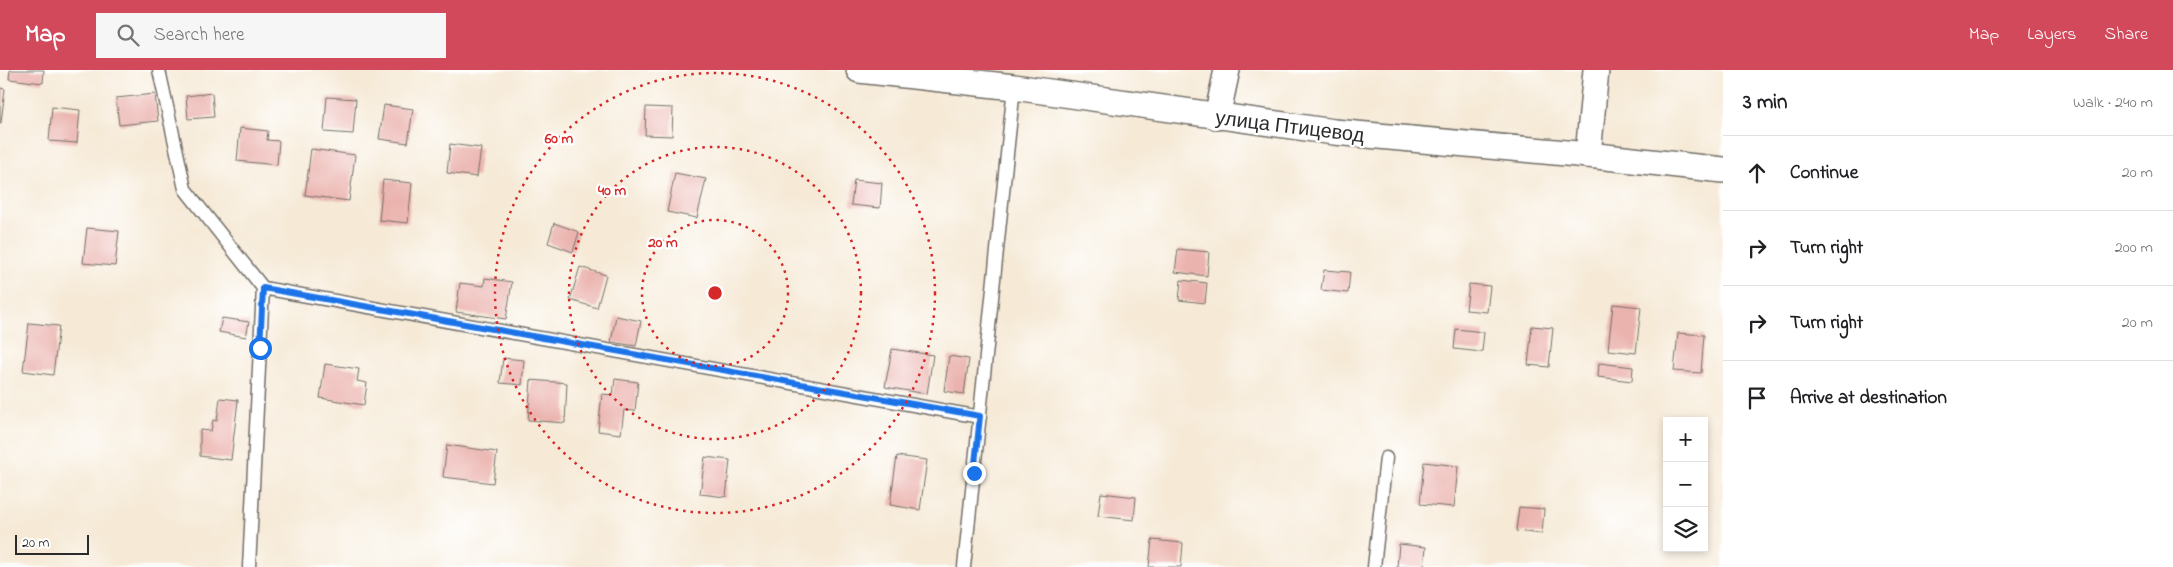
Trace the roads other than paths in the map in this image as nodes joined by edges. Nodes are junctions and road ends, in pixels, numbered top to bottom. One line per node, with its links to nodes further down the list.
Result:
1 (159, 70): 10 (lane)
2 (859, 70): 5 (street, улица Птицевод)
3 (1227, 70): 7 (street)
4 (1596, 70): 8 (street)
5 (889, 71): 6 (street, улица Птицевод)
6 (1014, 88): 7 (street, улица Птицевод); 11 (lane)
7 (1217, 117): 8 (street, улица Птицевод)
8 (1588, 155): 9 (street, улица Птицевод)
9 (1723, 170)
10 (263, 288): 11 (lane); 13 (lane)
11 (980, 416): 14 (lane)
12 (1386, 458): 15 (lane)
13 (249, 567)
14 (964, 567)
15 (1374, 567)

